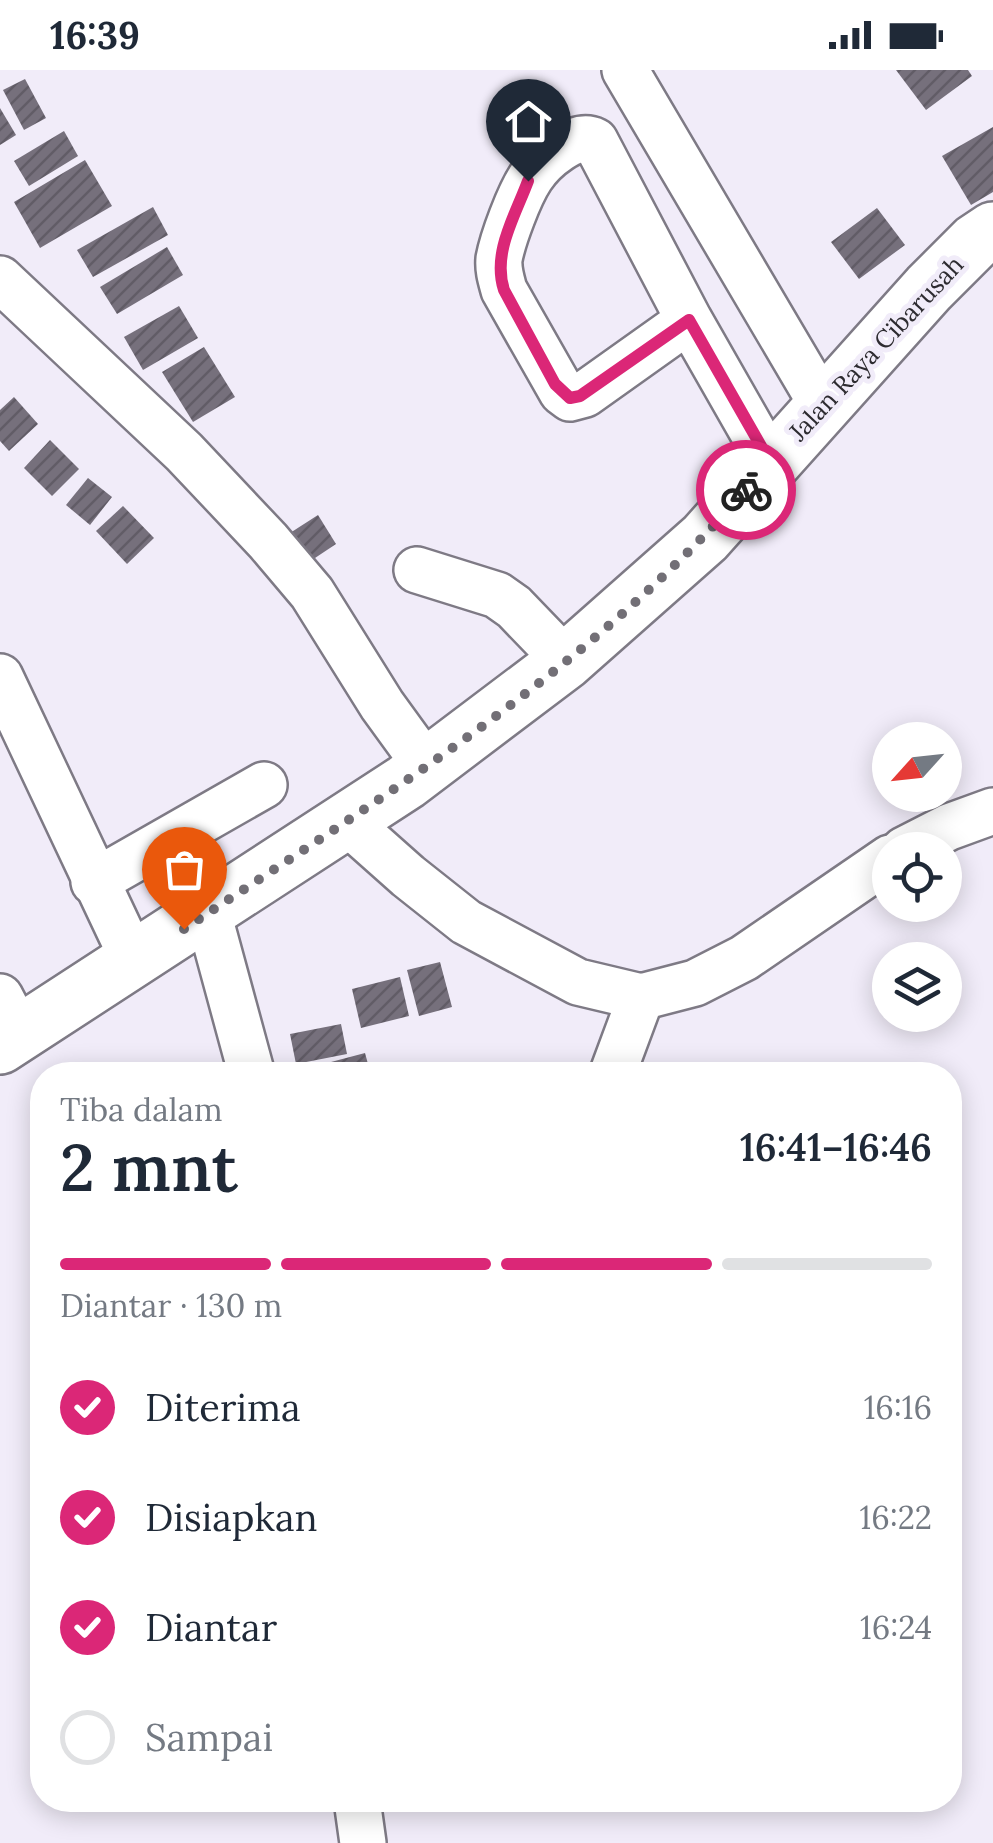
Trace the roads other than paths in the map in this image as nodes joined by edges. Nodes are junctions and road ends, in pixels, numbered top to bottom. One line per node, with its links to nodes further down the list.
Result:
1 (626, 70): 5 (street)
2 (993, 230): 5 (main road, Jalan Raya Cibarusah)
3 (0, 279): 11 (street)
4 (689, 320): 4 (street); 6 (street)
5 (823, 406): 6 (main road, Jalan Raya Cibarusah)
6 (770, 462): 8 (main road, Jalan Raya Cibarusah)
7 (417, 570): 8 (street)
8 (566, 661): 11 (main road, Jalan Raya Cibarusah)
9 (0, 678): 15 (street)
10 (264, 785): 15 (street)
11 (387, 793): 16 (main road, Jalan Raya Cibarusah); 18 (street)
12 (993, 811): 13 (street)
13 (939, 832)
14 (872, 870): 18 (street)
15 (94, 882): 17 (street)
16 (208, 913): 17 (main road, Jalan Raya Cibarusah); 20 (street)
17 (134, 961): 19 (main road, Jalan Raya Cibarusah)
18 (641, 997): 21 (street)
19 (7, 1026)
20 (248, 1062)
21 (617, 1062)
22 (359, 1812): 23 (street)
23 (363, 1843)

